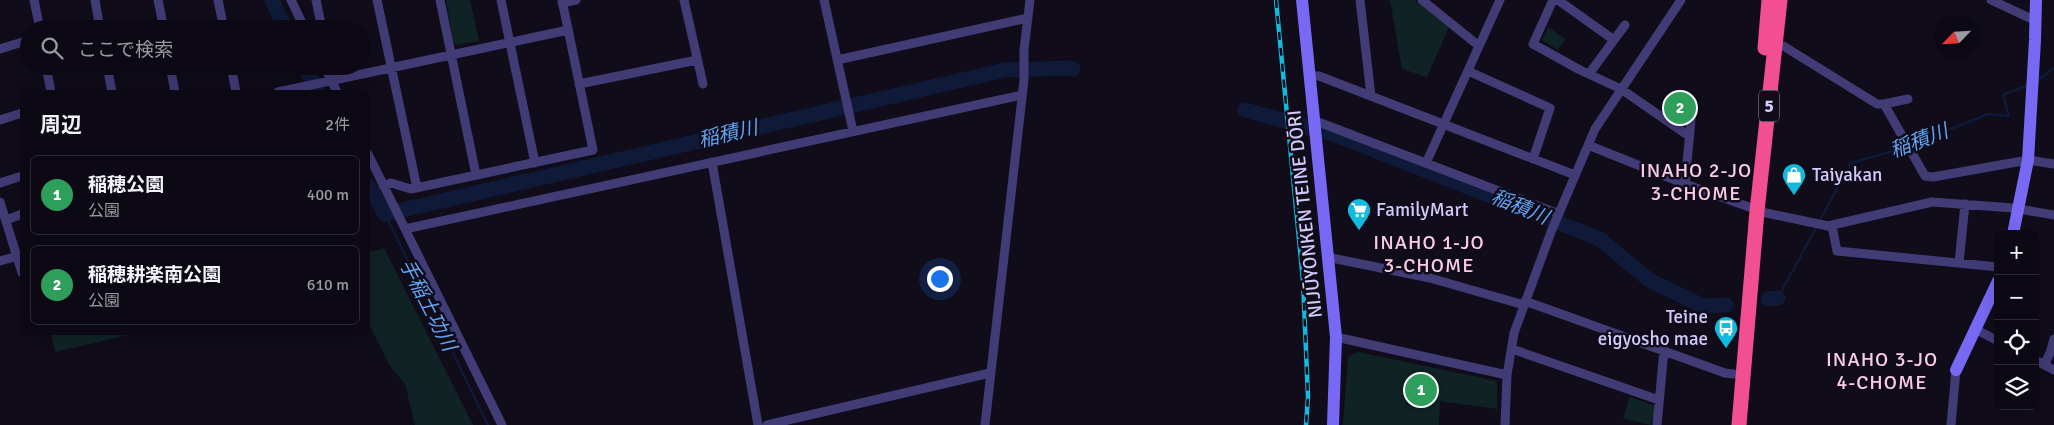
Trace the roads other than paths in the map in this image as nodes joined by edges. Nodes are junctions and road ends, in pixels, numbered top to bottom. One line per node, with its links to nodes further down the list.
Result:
1 (34, 0): 27 (street)
2 (95, 0): 28 (street)
3 (158, 0): 29 (street)
4 (218, 0): 30 (street)
5 (291, 0): 31 (street)
6 (316, 0): 32 (street)
7 (377, 0): 45 (street)
8 (440, 0): 42 (street)
9 (501, 0): 39 (street)
10 (576, 0): 25 (street)
11 (684, 0): 43 (street)
12 (825, 0): 44 (street)
13 (1030, 0): 26 (street)
14 (1302, 0): 55 (street, NIJŪYONKEN TEINE DŌRI)
15 (1360, 0): 67 (street)
16 (1422, 0): 40 (street)
17 (1500, 0): 40 (street)
18 (1553, 0): 48 (street)
19 (1558, 0): 36 (street)
20 (1681, 0): 59 (street)
21 (1769, 0): 37 (highway, 5)
22 (1780, 0): 37 (highway, 5)
23 (1991, 0): 33 (street)
24 (2036, 0): 33 (street)
25 (562, 2): 35 (street)
26 (1028, 18): 44 (street); 66 (street)
27 (38, 20)
28 (98, 20)
29 (162, 20)
30 (222, 20)
31 (301, 20)
32 (320, 20)
33 (2036, 21): 80 (street)
34 (1625, 24): 36 (street)
35 (568, 30): 39 (street); 57 (street)
36 (1614, 40): 48 (street)
37 (1770, 42): 69 (street); 94 (highway, 5)
38 (20, 43): 41 (street)
39 (510, 43): 42 (street); 81 (street)
40 (1479, 46): 46 (street)
41 (0, 49)
42 (451, 55): 45 (street); 85 (street)
43 (697, 60): 57 (street); 58 (street)
44 (837, 60): 75 (street)
45 (392, 67): 47 (street); 91 (street)
46 (1468, 71): 74 (street); 79 (street)
47 (370, 72)
48 (1589, 74): 59 (street)
49 (48, 75): 60 (street)
50 (109, 75): 61 (street)
51 (172, 75): 62 (street)
52 (233, 75): 63 (street)
53 (326, 75): 56 (street)
54 (358, 75): 56 (street)
55 (1310, 76): 67 (street); 73 (street, NIJŪYONKEN TEINE DŌRI)
56 (328, 82): 64 (street); 65 (street)
57 (579, 84): 81 (street)
58 (703, 84)
59 (1621, 89): 76 (street); 77 (street)
60 (51, 90)
61 (112, 90)
62 (175, 90)
63 (236, 90)
64 (299, 90)
65 (335, 90)
66 (1022, 95): 75 (street); 120 (street)
67 (1371, 96): 74 (street)
68 (1908, 99): 69 (street)
69 (1884, 104): 80 (street)
70 (1692, 109): 76 (street)
71 (20, 114): 72 (street)
72 (0, 120)
73 (1314, 122): 83 (street); 104 (street, NIJŪYONKEN TEINE DŌRI)
74 (1444, 124): 79 (street); 83 (street)
75 (853, 131): 82 (street)
76 (1690, 136): 89 (street)
77 (1588, 145): 86 (street); 89 (street)
78 (370, 158): 90 (street)
79 (1533, 159): 86 (street)
80 (2028, 160): 84 (street); 95 (street)
81 (535, 162): 85 (street)
82 (712, 162): 101 (street); 125 (street)
83 (1426, 163): 97 (street)
84 (2054, 164)
85 (476, 175): 91 (street)
86 (1575, 175): 97 (street)
87 (20, 177): 88 (street)
88 (0, 183)
89 (1685, 184): 94 (street)
90 (383, 186): 91 (street); 101 (street)
91 (417, 188)
92 (0, 202): 99 (street)
93 (1966, 204): 95 (street); 100 (street); 106 (street)
94 (1753, 209): 100 (street); 121 (highway, 5); 132 (highway, 5)
95 (2018, 209): 98 (street); 102 (street)
96 (20, 215): 99 (street)
97 (1558, 215): 109 (street)
98 (2054, 215)
99 (6, 220): 103 (street)
100 (1830, 226): 106 (street)
101 (405, 229): 124 (street)
102 (2014, 230)
103 (20, 255): 105 (street)
104 (1327, 257): 109 (street); 111 (street, NIJŪYONKEN TEINE DŌRI)
105 (0, 261)
106 (1959, 263): 107 (street)
107 (1994, 267)
108 (1994, 289): 110 (street)
109 (1524, 303): 114 (street); 115 (street)
110 (1975, 329): 112 (street); 118 (street)
111 (1336, 338): 122 (street); 128 (street, NIJŪYONKEN TEINE DŌRI)
112 (1994, 339)
113 (2054, 339): 117 (street)
114 (1512, 349): 122 (street); 123 (street)
115 (1664, 350): 121 (street); 123 (street)
116 (2039, 362): 117 (street)
117 (2044, 365): 119 (street)
118 (1956, 370): 133 (street)
119 (2054, 370)
120 (990, 373): 126 (street); 127 (street)
121 (1734, 374): 131 (highway, 5)
122 (1507, 375): 129 (street)
123 (1659, 400): 130 (street)
124 (502, 425)
125 (758, 425)
126 (767, 425)
127 (985, 425)
128 (1333, 425)
129 (1505, 425)
130 (1657, 425)
131 (1730, 425)
132 (1739, 425)
133 (1950, 425)

